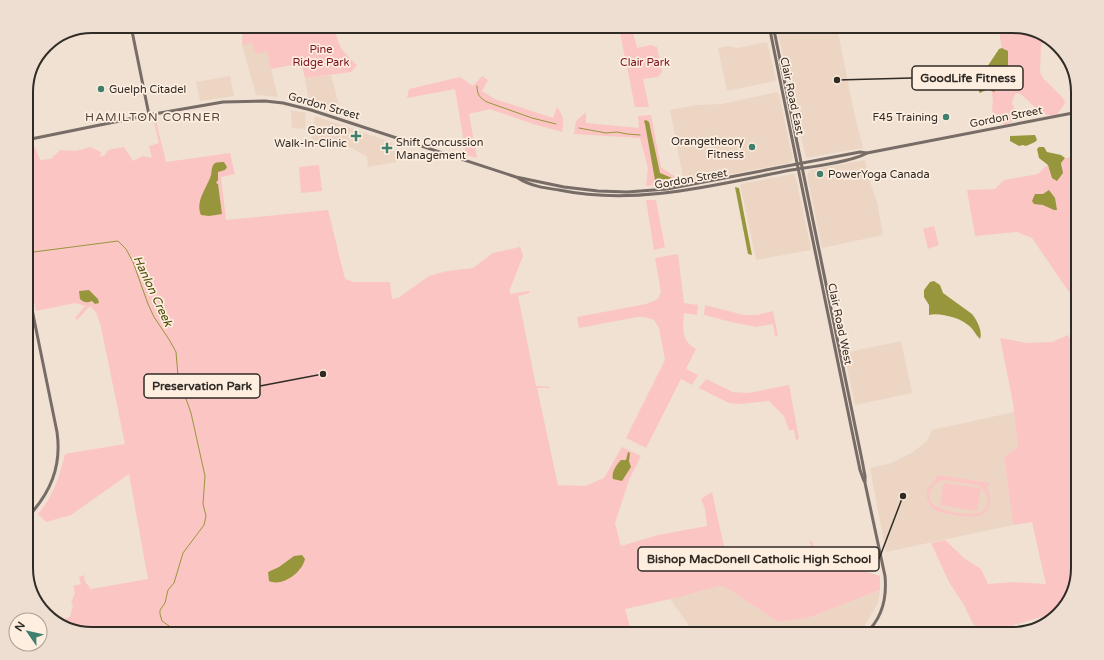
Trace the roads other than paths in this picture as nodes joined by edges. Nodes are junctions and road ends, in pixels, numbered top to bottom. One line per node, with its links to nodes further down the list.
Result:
1 (132, 33): 5 (main road)
2 (771, 33): 9 (main road, Clair Road East)
3 (774, 33): 8 (main road, Clair Road East)
4 (1071, 113): 7 (main road, Gordon Street)
5 (150, 115): 6 (main road, Gordon Street); 12 (main road, Gordon Street)
6 (33, 139)
7 (867, 153): 8 (main road, Gordon Street); 10 (main road, Gordon Street)
8 (802, 163): 9 (main road, Gordon Street); 10 (main road, Clair Road East)
9 (797, 164): 11 (main road, Clair Road East); 13 (main road, Gordon Street)
10 (803, 168): 11 (main road, Gordon Street); 15 (main road, Clair Road West)
11 (798, 169): 14 (main road, Gordon Street); 16 (main road, Clair Road West)
12 (516, 177): 13 (main road, Gordon Street); 14 (main road, Gordon Street)
13 (620, 192): 14 (main road)
14 (620, 196)
15 (810, 204): 16 (main road); 18 (main road, Clair Road West)
16 (806, 205): 19 (main road, Clair Road West)
17 (33, 314): 23 (main road)
18 (842, 357): 19 (main road); 20 (main road, Clair Road West)
19 (837, 358): 21 (main road, Clair Road West)
20 (848, 390): 21 (main road); 22 (main road, Clair Road West)
21 (844, 391): 22 (main road, Clair Road West)
22 (865, 483): 24 (main road, Clair Road West)
23 (33, 511)
24 (872, 627)

